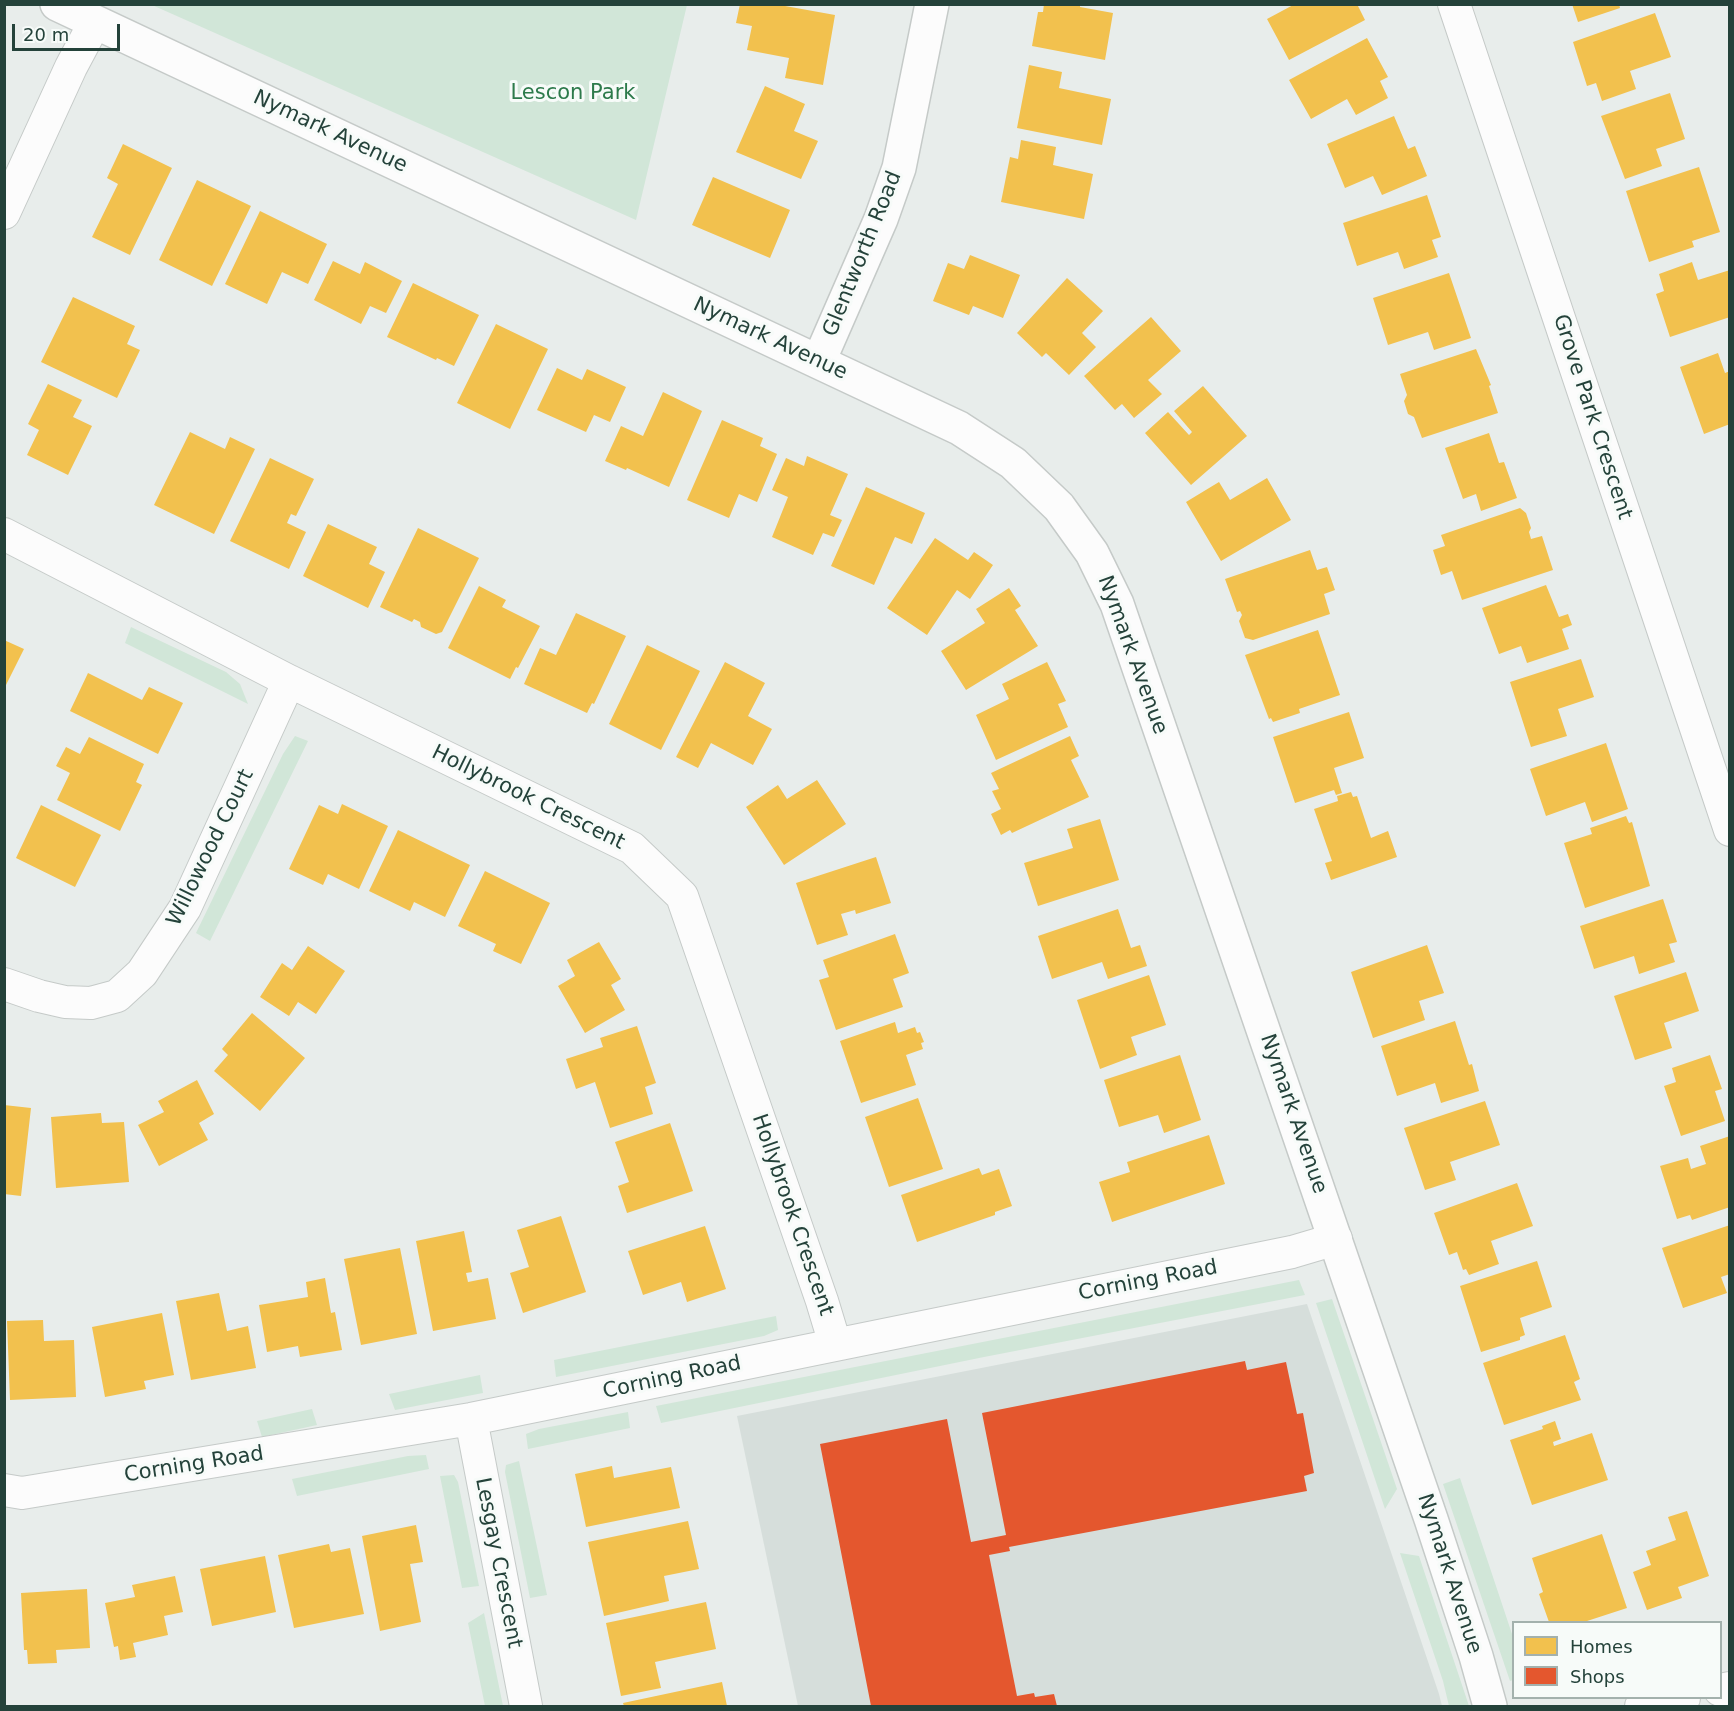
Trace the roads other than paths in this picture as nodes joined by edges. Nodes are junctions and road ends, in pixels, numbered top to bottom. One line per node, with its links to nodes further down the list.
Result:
1 (57, 4): 4 (street, Nymark Avenue)
2 (932, 4): 6 (street, Glentworth Road)
3 (1454, 4): 9 (street, Grove Park Crescent)
4 (95, 22): 5 (street); 6 (street, Nymark Avenue)
5 (4, 213)
6 (819, 362): 11 (street, Nymark Avenue)
7 (4, 534): 8 (street, Hollybrook Crescent)
8 (290, 681): 10 (street, Willowood Court); 12 (street, Hollybrook Crescent)
9 (1730, 830)
10 (4, 984)
11 (1336, 1239): 12 (street, Corning Road); 17 (street, Nymark Avenue)
12 (835, 1344): 13 (street, Corning Road)
13 (471, 1419): 14 (street, Corning Road); 16 (street, Lesgay Crescent)
14 (4, 1490)
15 (1679, 1699): 18 (street)
16 (526, 1707)
17 (1490, 1707)
18 (1641, 1707)

